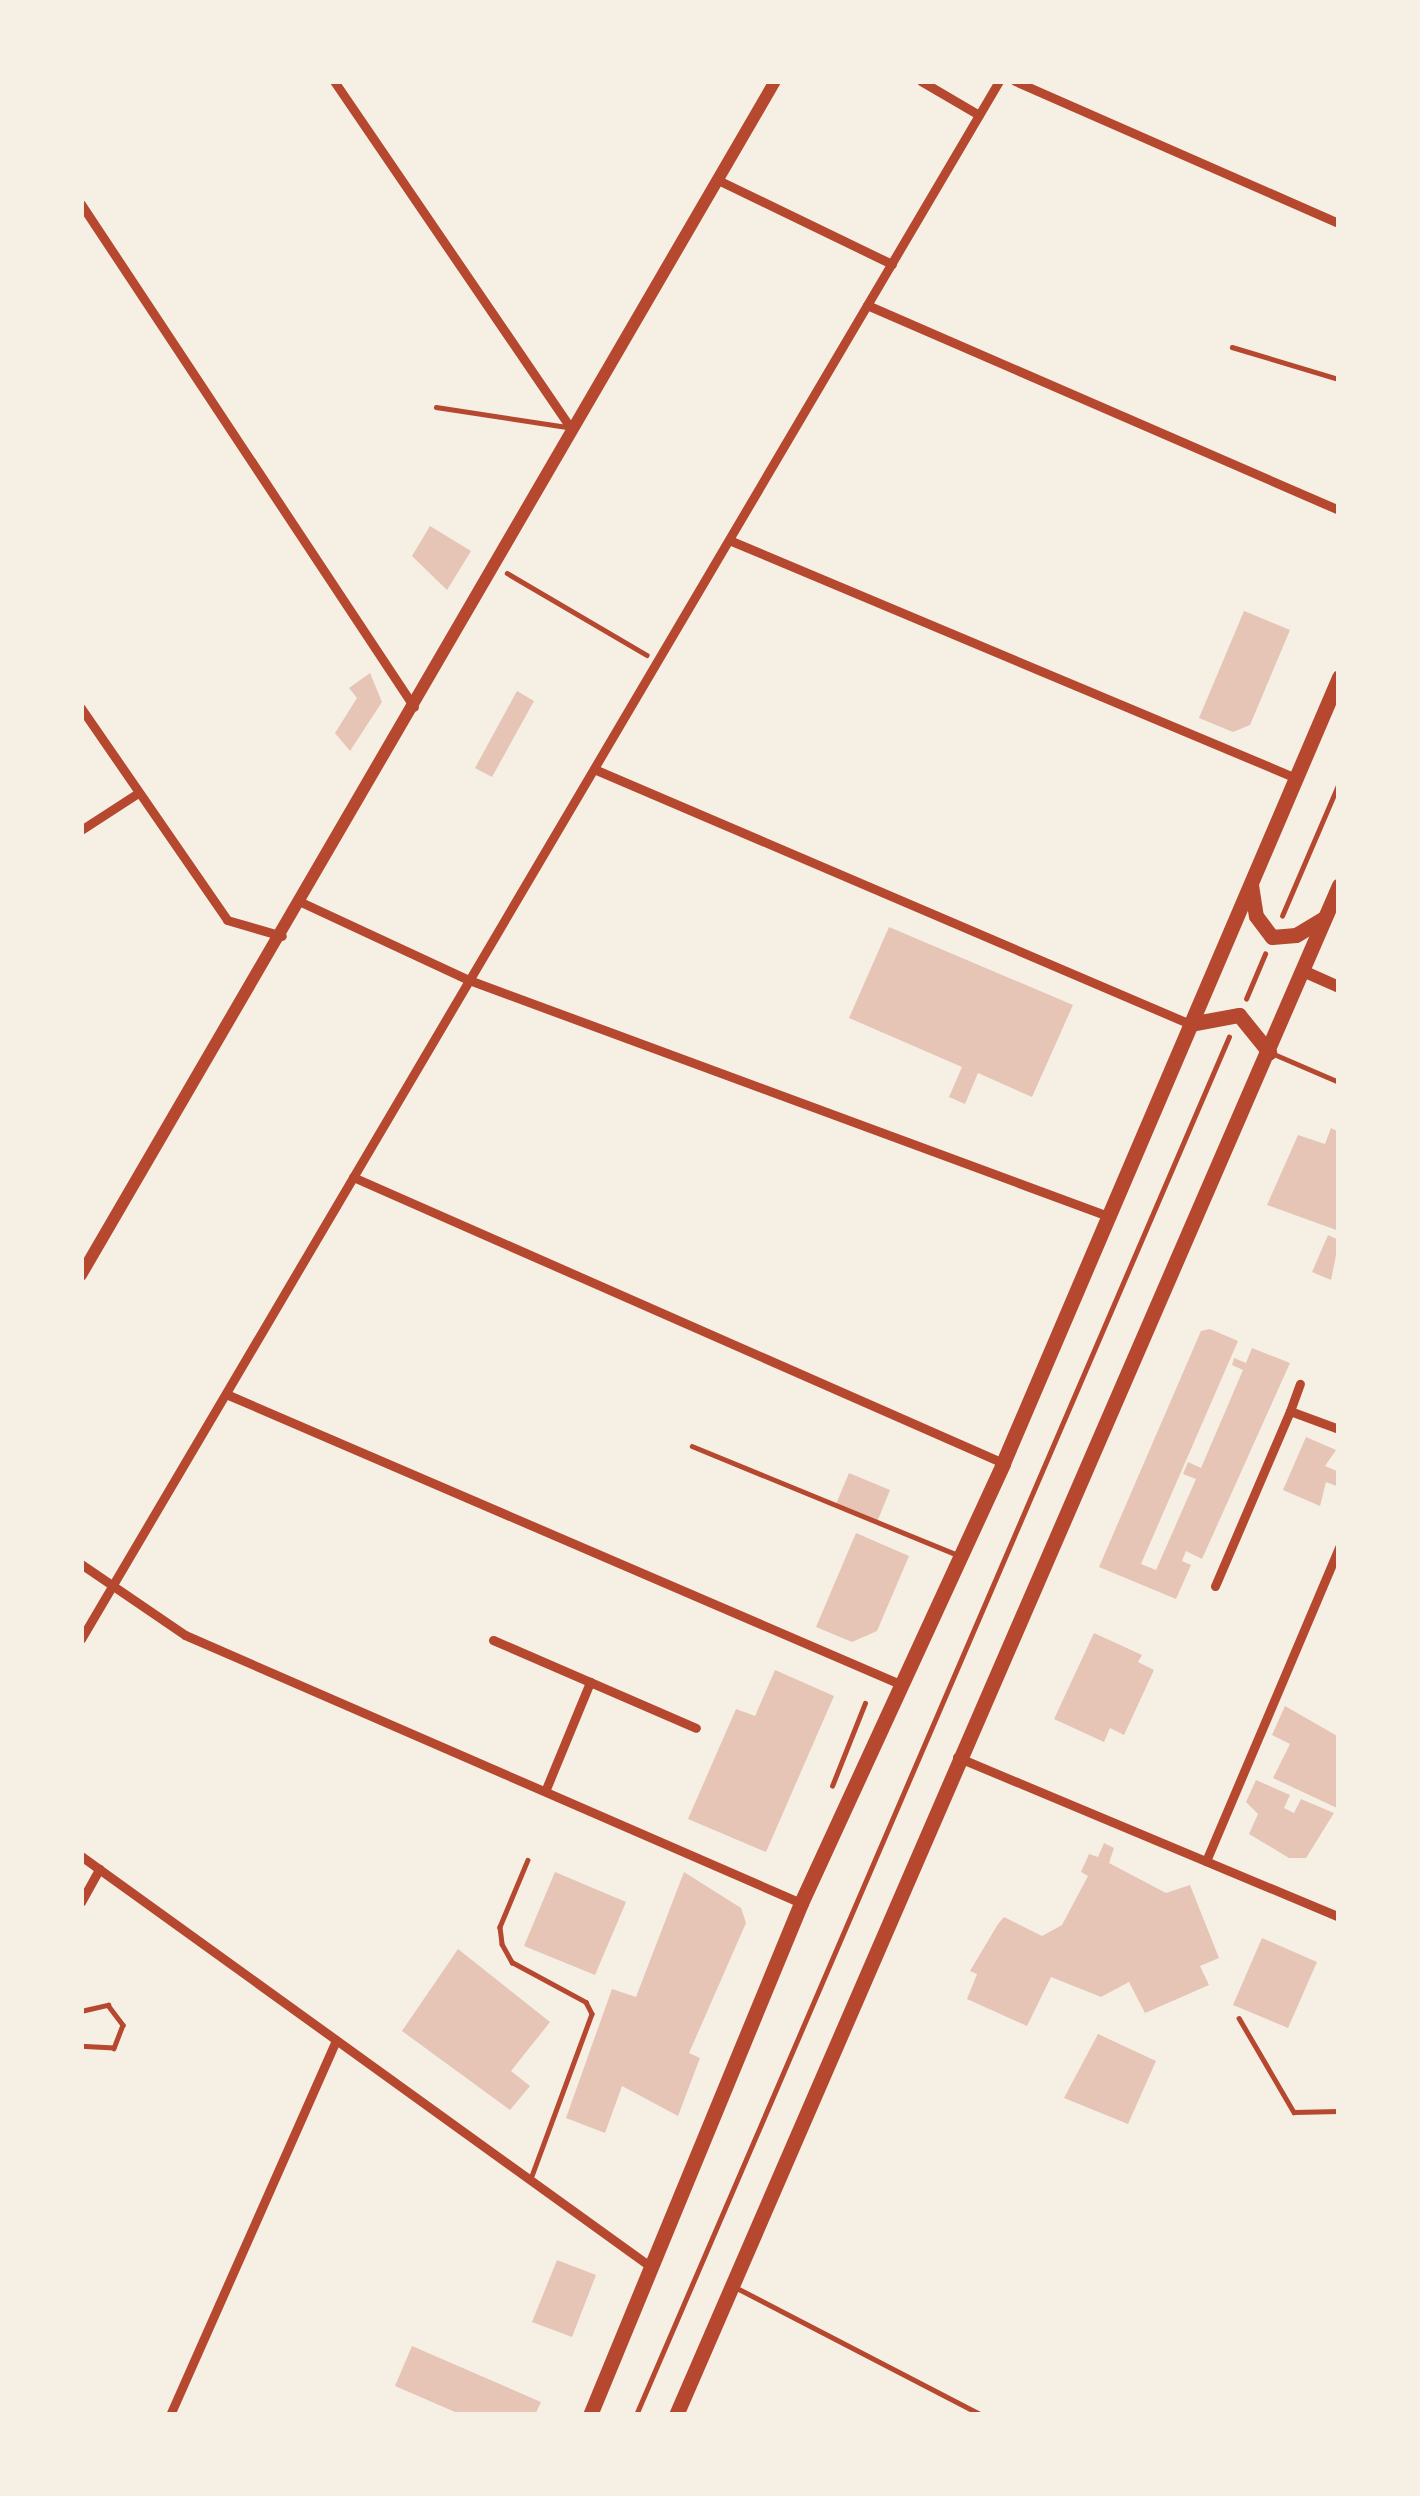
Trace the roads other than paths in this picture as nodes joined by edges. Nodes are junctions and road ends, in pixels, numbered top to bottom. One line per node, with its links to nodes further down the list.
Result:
1 (334, 81): 15 (street)
2 (775, 81): 7 (street)
3 (921, 81): 6 (street)
4 (999, 81): 6 (street)
5 (1015, 81): 9 (street)
6 (980, 115): 10 (street)
7 (719, 181): 10 (street); 15 (street)
8 (81, 204): 19 (street)
9 (1339, 223)
10 (892, 264): 11 (street)
11 (867, 305): 16 (street); 17 (street)
12 (1232, 347): 13 (lane)
13 (1339, 379)
14 (436, 407): 15 (lane)
15 (571, 428): 19 (street)
16 (1339, 510)
17 (729, 540): 21 (street); 22 (street)
18 (1339, 677): 22 (main road)
19 (415, 707): 27 (street)
20 (81, 708): 23 (street)
21 (594, 770): 31 (street); 33 (street)
22 (1296, 778): 25 (main road)
23 (138, 793): 24 (street); 29 (street)
24 (81, 830)
25 (1251, 882): 28 (main road); 33 (main road)
26 (1338, 889): 28 (main road)
27 (303, 903): 29 (street); 31 (street)
28 (1325, 918): 30 (main road)
29 (282, 936): 38 (street)
30 (1303, 971): 32 (street); 34 (main road)
31 (469, 980): 36 (street); 37 (street)
32 (1339, 987)
33 (1190, 1024): 34 (main road); 37 (main road)
34 (1269, 1052): 35 (lane); 55 (main road)
35 (1339, 1082)
36 (353, 1178): 40 (street); 44 (street)
37 (1108, 1216): 44 (main road)
38 (81, 1275)
39 (1300, 1384): 41 (street)
40 (226, 1394): 49 (street); 53 (street)
41 (1290, 1411): 42 (street); 48 (street)
42 (1339, 1429)
43 (692, 1446): 46 (lane)
44 (1003, 1463): 46 (main road)
45 (1339, 1547): 59 (street)
46 (956, 1554): 53 (main road)
47 (81, 1564): 49 (street)
48 (1215, 1586)
49 (111, 1588): 50 (street); 56 (street)
50 (81, 1639)
51 (493, 1640): 52 (street)
52 (590, 1682): 54 (street); 56 (street)
53 (900, 1684): 62 (main road)
54 (696, 1728)
55 (957, 1757): 59 (street); 71 (main road)
56 (546, 1789): 62 (street)
57 (81, 1856): 60 (street)
58 (528, 1860): 69 (lane)
59 (1206, 1861): 63 (street)
60 (99, 1869): 61 (street); 66 (street)
61 (81, 1902)
62 (801, 1904): 70 (main road)
63 (1339, 1917)
64 (81, 2011): 67 (lane)
65 (1239, 2018): 68 (lane)
66 (336, 2040): 69 (street); 72 (street)
67 (81, 2046)
68 (1339, 2111)
69 (530, 2180): 70 (street)
70 (654, 2269): 73 (main road)
71 (732, 2285): 74 (main road); 75 (lane)
72 (170, 2415)
73 (590, 2415)
74 (676, 2415)
75 (982, 2415)

